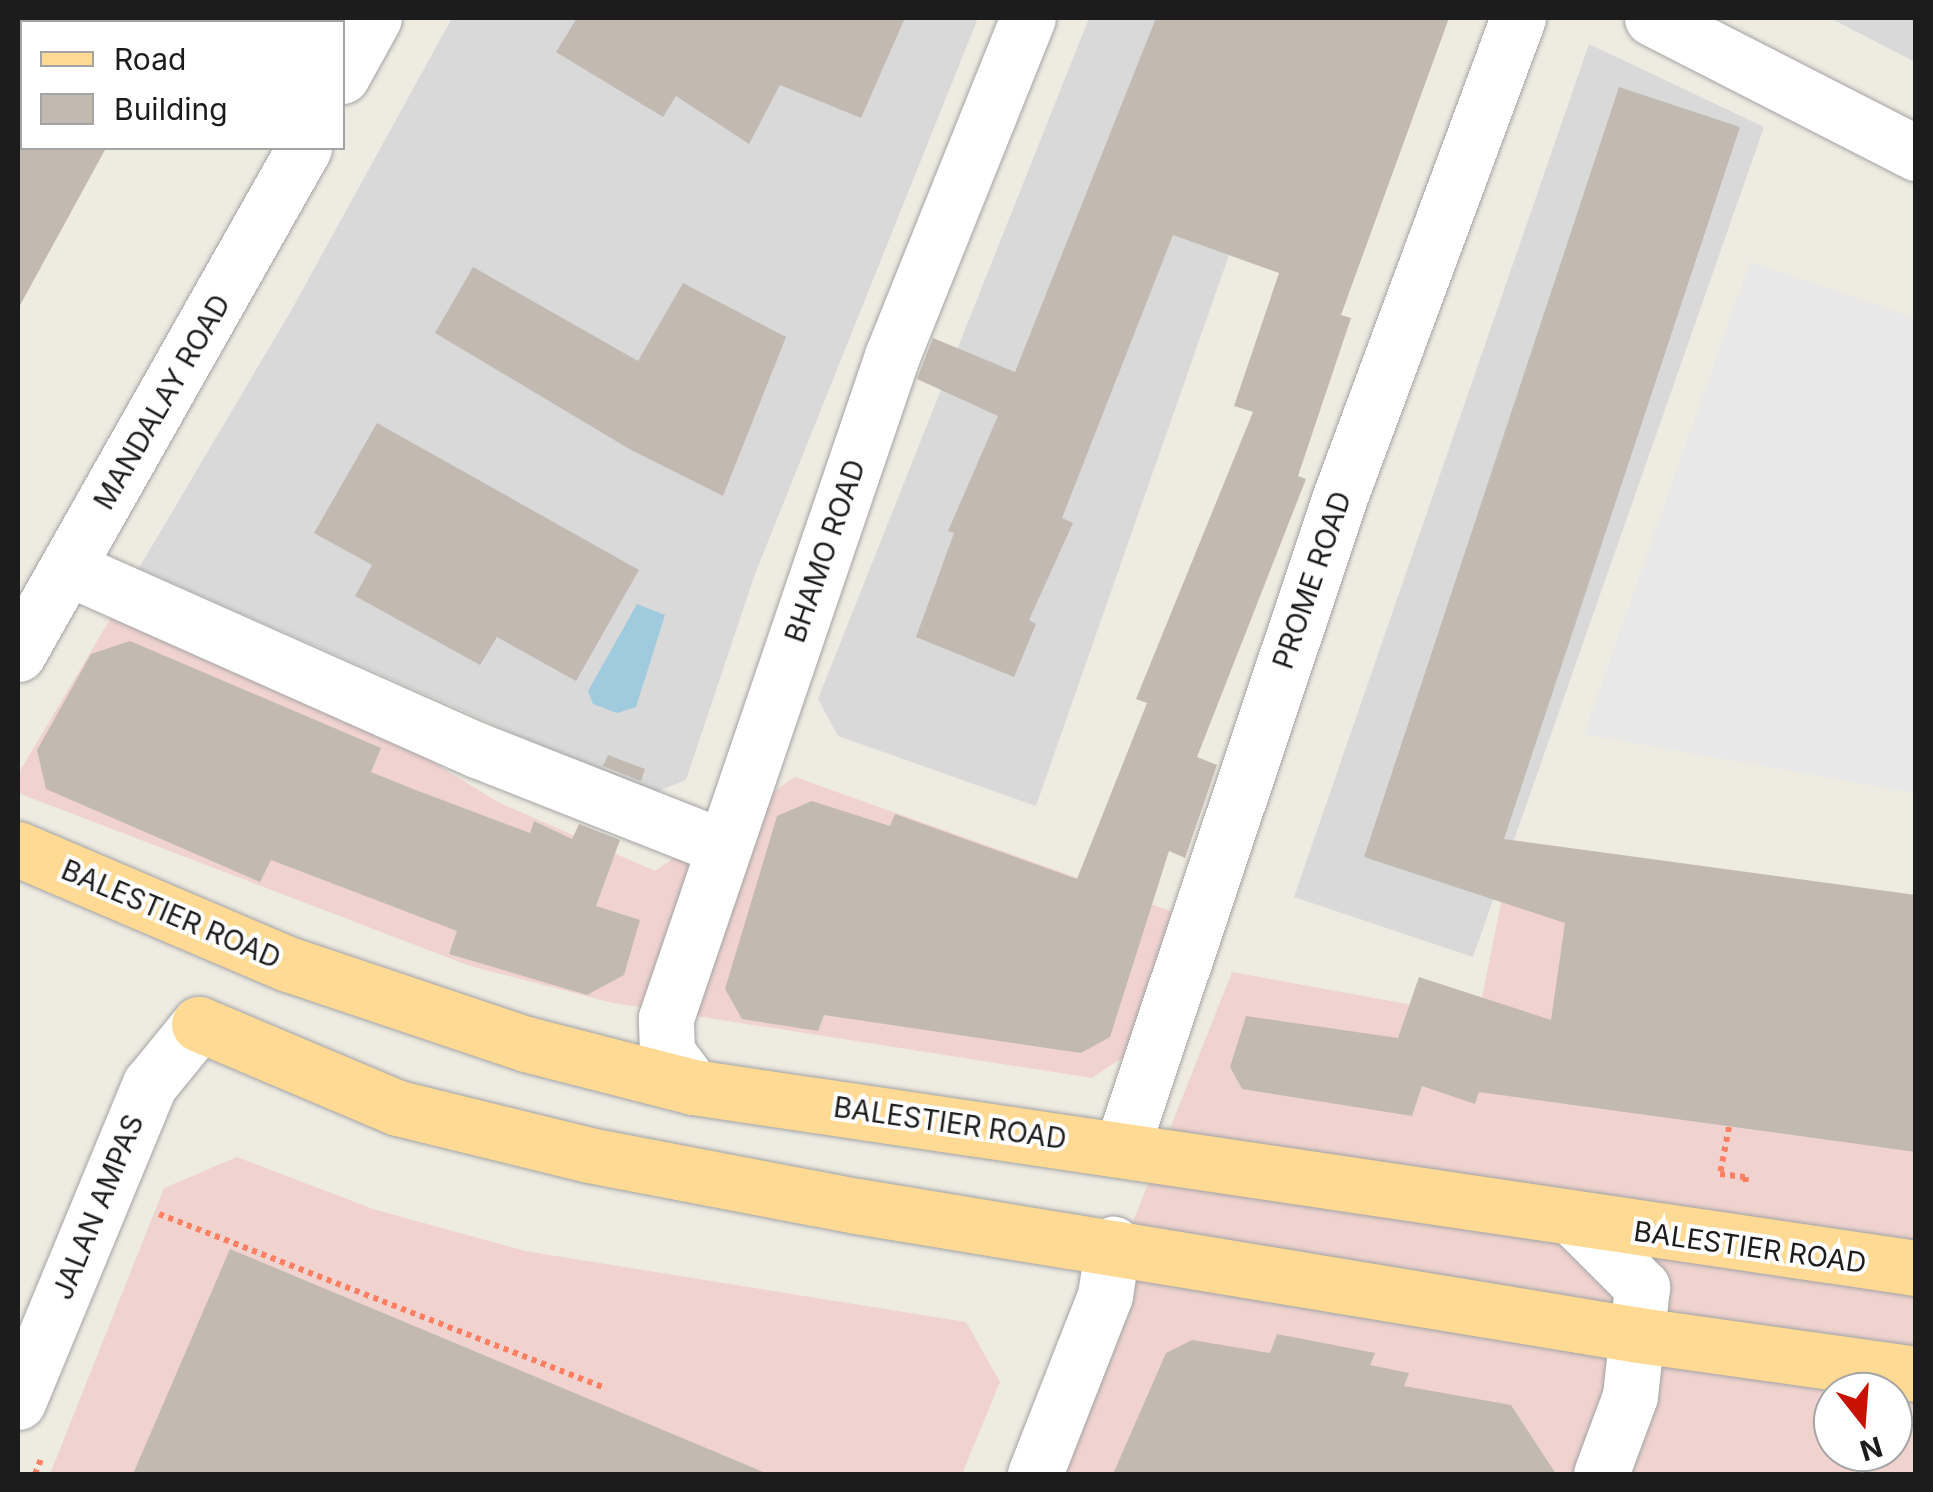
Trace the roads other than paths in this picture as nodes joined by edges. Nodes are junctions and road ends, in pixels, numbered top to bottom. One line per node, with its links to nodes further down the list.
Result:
1 (1028, 18): 8 (street, BHAMO ROAD)
2 (1518, 18): 12 (street, PROME ROAD)
3 (1652, 18): 5 (street)
4 (303, 150): 6 (street, MANDALAY ROAD)
5 (1916, 153)
6 (68, 568): 7 (street, MANDALAY ROAD); 8 (street)
7 (18, 654)
8 (723, 847): 11 (street, BHAMO ROAD)
9 (18, 850): 11 (main road, BALESTIER ROAD)
10 (199, 1024): 14 (main road); 18 (street, JALAN AMPAS)
11 (693, 1087): 12 (main road, BALESTIER ROAD)
12 (1122, 1147): 13 (main road, BALESTIER ROAD)
13 (1578, 1223): 15 (main road, BALESTIER ROAD); 16 (street)
14 (1114, 1244): 16 (main road); 19 (street)
15 (1916, 1268)
16 (1638, 1336): 17 (main road); 20 (street)
17 (1916, 1374)
18 (18, 1402)
19 (1035, 1474)
20 (1601, 1474)

